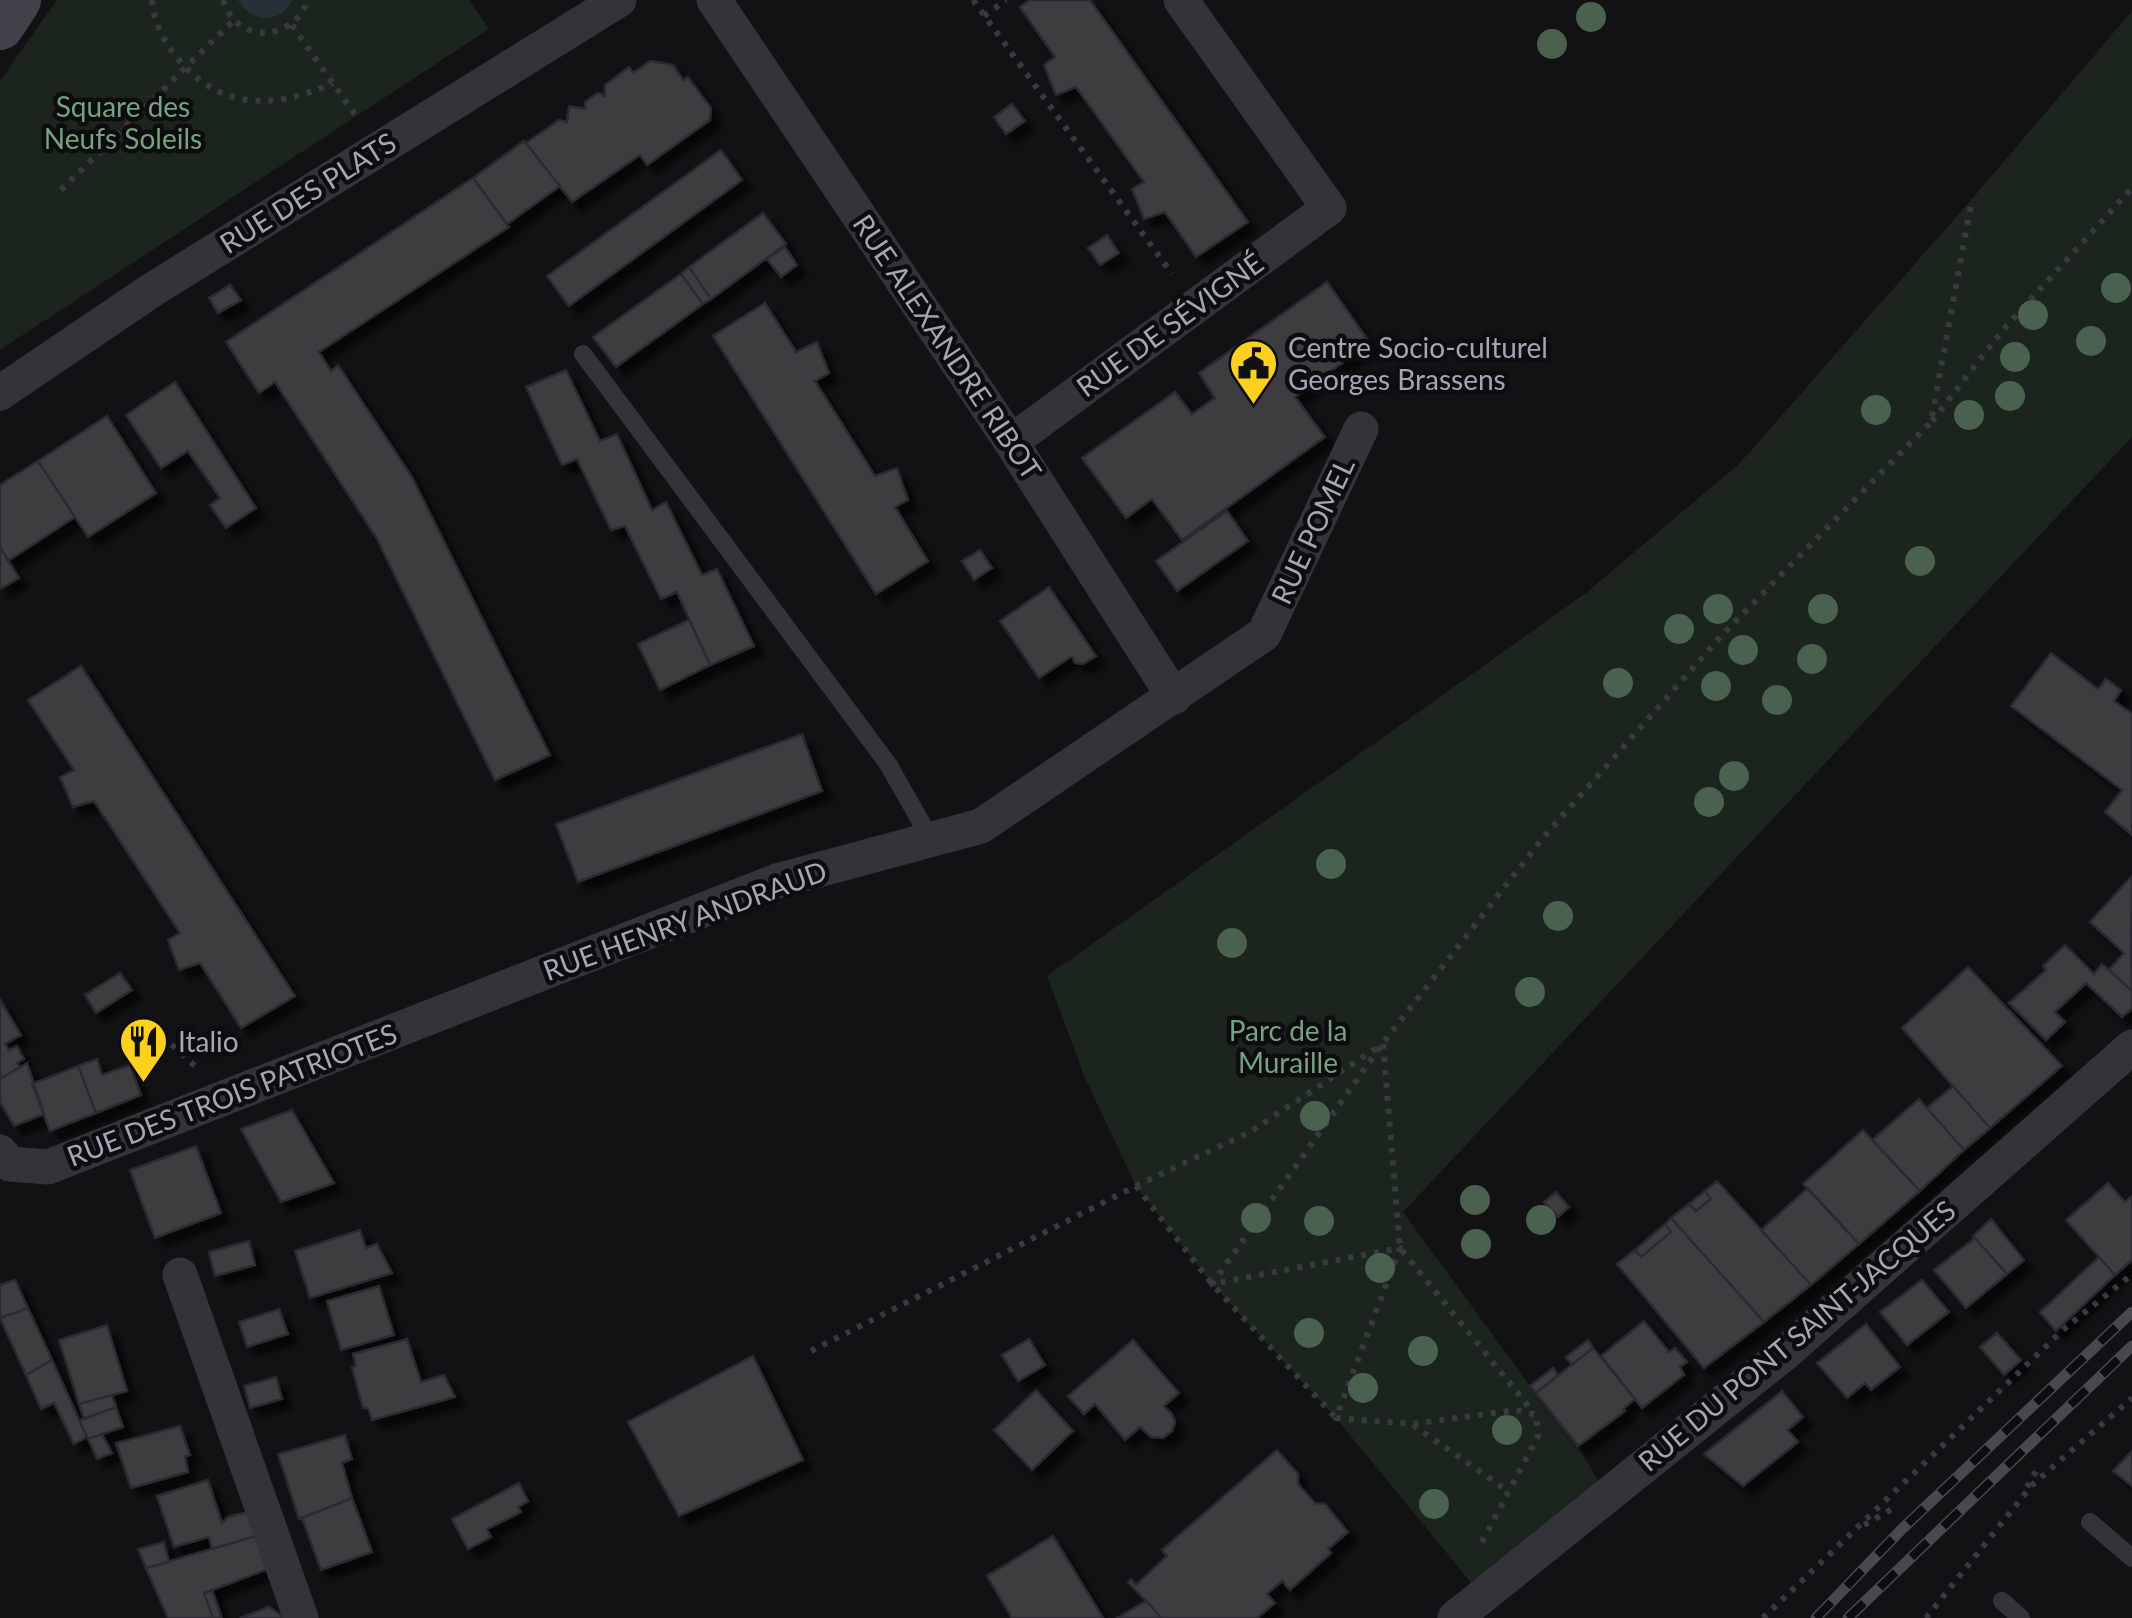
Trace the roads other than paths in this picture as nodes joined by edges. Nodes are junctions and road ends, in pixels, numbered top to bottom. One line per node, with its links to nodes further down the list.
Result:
1 (18, 0): 5 (street)
2 (619, 0): 7 (street, RUE DES PLATS)
3 (714, 0): 9 (street, RUE ALEXANDRE RIBOT)
4 (1181, 0): 9 (street, RUE DE SÉVIGNÉ)
5 (0, 26)
6 (583, 354): 12 (lane)
7 (0, 393)
8 (1361, 429): 10 (street, RUE POMEL)
9 (1012, 442): 11 (street, RUE ALEXANDRE RIBOT)
10 (1264, 634): 11 (street, RUE HENRY ANDRAUD)
11 (1174, 698): 12 (street, RUE HENRY ANDRAUD)
12 (930, 838): 13 (street, RUE HENRY ANDRAUD)
13 (411, 1025): 15 (street, RUE DES TROIS PATRIOTES)
14 (2132, 1048): 20 (street, RUE DU PONT SAINT-JACQUES)
15 (0, 1152)
16 (180, 1275): 21 (street)
17 (2090, 1522): 18 (lane)
18 (2132, 1558)
19 (2002, 1601): 22 (lane)
20 (1468, 1607)
21 (301, 1618)
22 (2020, 1618)

